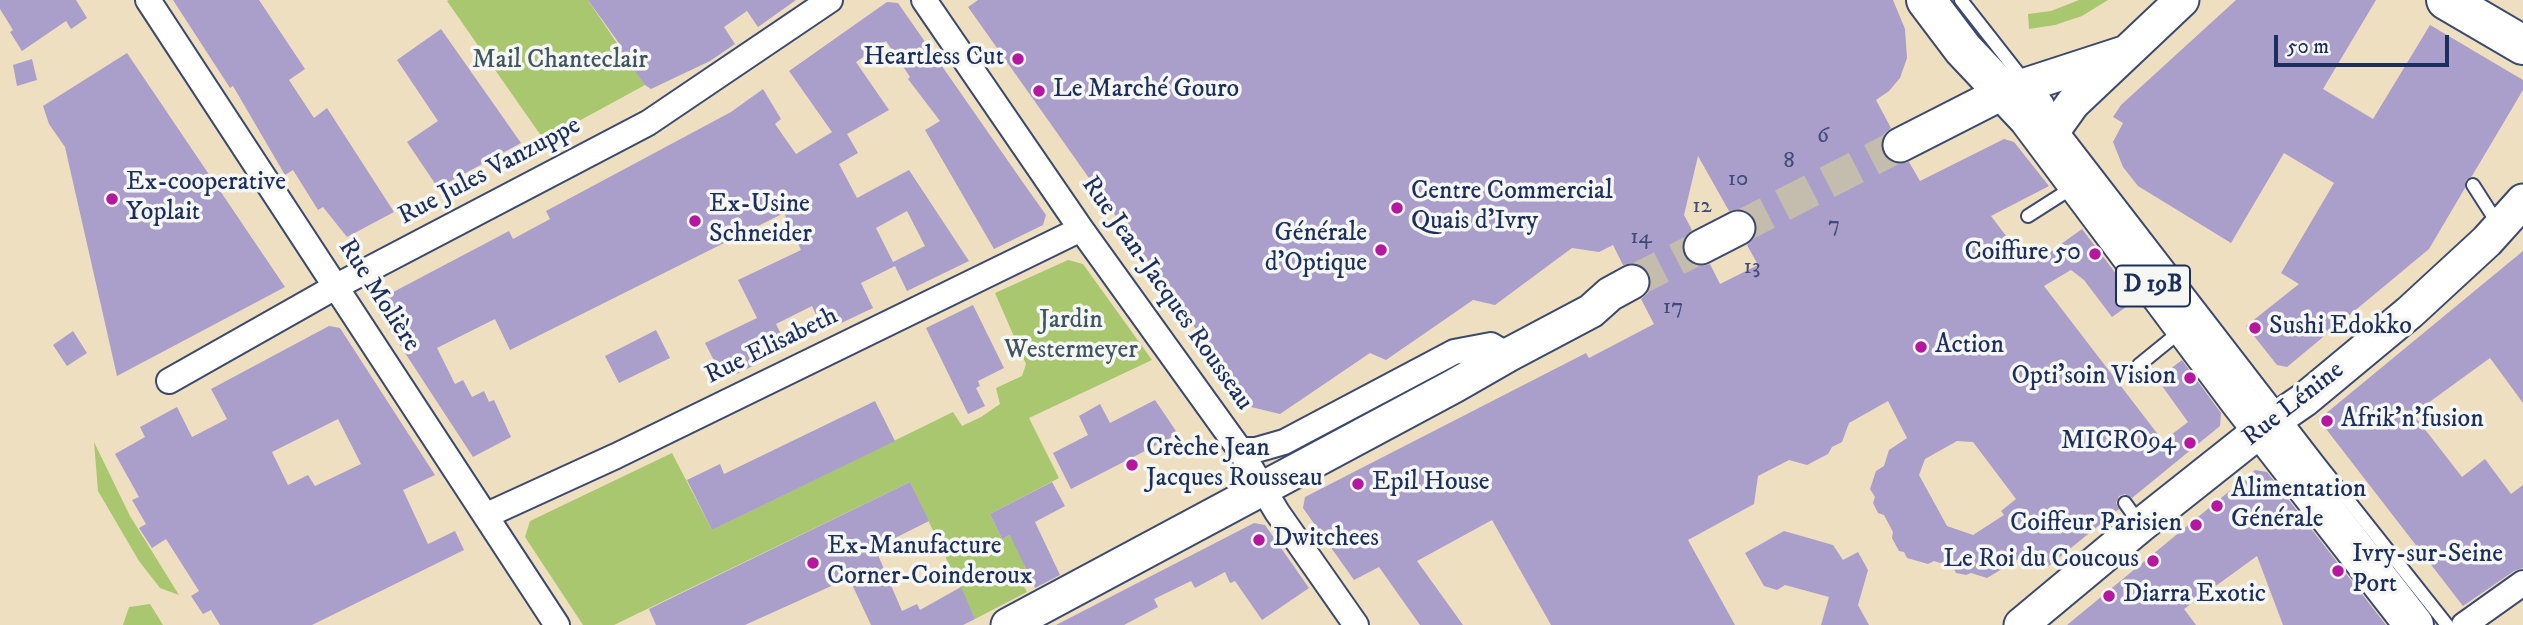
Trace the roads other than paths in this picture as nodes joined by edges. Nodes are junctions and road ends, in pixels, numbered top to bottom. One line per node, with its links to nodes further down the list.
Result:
1 (148, 0): 20 (street, Rue Molière)
2 (830, 0): 20 (street, Rue Jules Vanzuppe)
3 (924, 0): 17 (street, Rue Jean-Jacques Rousseau)
4 (2182, 0): 8 (main road)
5 (2446, 0): 7 (main road)
6 (1953, 8): 9 (main road, D 19B)
7 (2523, 45)
8 (2127, 52): 9 (main road); 9 (main road)
9 (2035, 110): 10 (main road); 11 (main road, D 19B); 25 (lane, D 19B)
10 (1900, 145)
11 (2077, 184): 14 (lane); 21 (main road, D 19B)
12 (2473, 185): 15 (lane)
13 (2523, 201): 15 (main road, Rue Lénine)
14 (2028, 216)
15 (2500, 227): 25 (main road, Rue Lénine)
16 (1738, 228): 18 (main road)
17 (1081, 229): 26 (street, Rue Jean-Jacques Rousseau); 28 (street, Rue Elisabeth)
18 (1701, 247)
19 (1632, 282): 22 (main road)
20 (337, 286): 24 (street, Rue Jules Vanzuppe); 28 (street, Rue Molière)
21 (2185, 328): 23 (lane); 25 (main road, D 19B)
22 (1508, 355): 26 (street); 27 (main road)
23 (2139, 365)
24 (169, 381)
25 (2272, 422): 33 (main road, Rue Lénine); 34 (main road, D 19B); 35 (lane, D 19B)
26 (1240, 450): 27 (street, Rue Jean-Jacques Rousseau)
27 (1264, 490): 31 (main road); 32 (street, Rue Jean-Jacques Rousseau)
28 (487, 515): 30 (street, Rue Molière)
29 (2523, 583): 36 (street)
30 (557, 625)
31 (1008, 625)
32 (1356, 625)
33 (2021, 625)
34 (2414, 625)
35 (2447, 625)
36 (2464, 625)

